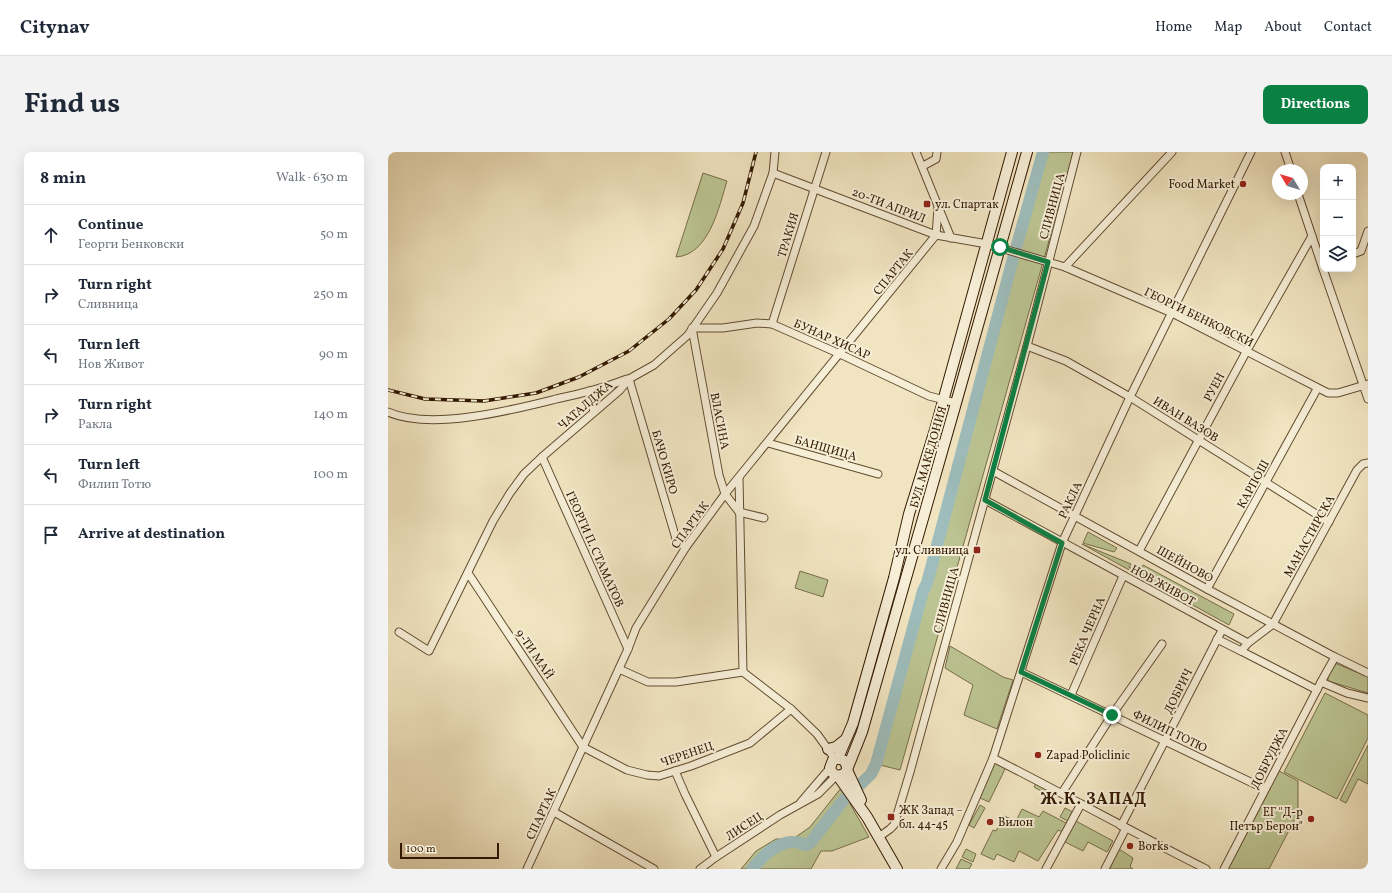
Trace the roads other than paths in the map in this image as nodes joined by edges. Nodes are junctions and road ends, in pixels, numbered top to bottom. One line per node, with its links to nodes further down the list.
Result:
1 (775, 152): 13 (street, ЧАТАЛДЖА)
2 (826, 152): 14 (street, ТРАКИЯ)
3 (916, 152): 12 (street)
4 (937, 152): 12 (street)
5 (1012, 152): 21 (street, БУЛ. МАКЕДОНИЯ)
6 (1027, 152): 22 (street, БУЛ. МАКЕДОНИЯ)
7 (1077, 152): 25 (street, СЛИВНИЦА)
8 (1172, 152): 26 (street)
9 (1251, 152): 28 (street, РАКЛА)
10 (1285, 152): 11 (street)
11 (1289, 164)
12 (923, 166): 16 (street)
13 (773, 173): 14 (street, 20-ТИ АПРИЛ); 30 (street, ЧАТАЛДЖА)
14 (814, 187): 18 (street, 20-ТИ АПРИЛ); 29 (street, ТРАКИЯ)
15 (1300, 200): 19 (street)
16 (938, 206): 18 (street); 20 (street)
17 (1368, 231): 23 (street)
18 (936, 236): 20 (street, 20-ТИ АПРИЛ); 33 (street, СПАРТАК)
19 (1312, 236): 24 (street); 32 (street, РУЕН)
20 (952, 238): 21 (street, 20-ТИ АПРИЛ)
21 (988, 244): 22 (street, 20-ТИ АПРИЛ); 40 (street, БУЛ. МАКЕДОНИЯ)
22 (1003, 248): 25 (street, ГЕОРГИ БЕНКОВСКИ); 41 (street, БУЛ. МАКЕДОНИЯ)
23 (1356, 253)
24 (1320, 259)
25 (1048, 262): 26 (street, ГЕОРГИ БЕНКОВСКИ); 31 (street, СЛИВНИЦА)
26 (1065, 267): 28 (street, ГЕОРГИ БЕНКОВСКИ)
27 (1325, 272): 35 (street)
28 (1172, 313): 32 (street, ГЕОРГИ БЕНКОВСКИ); 38 (street, РАКЛА)
29 (772, 324): 30 (street, БУНАР ХИСАР); 33 (street, БУНАР ХИСАР)
30 (692, 328): 34 (street, ЧАТАЛДЖА); 52 (street, ВЛАСИНА)
31 (1027, 346): 38 (street, ИВАН ВАЗОВ); 48 (street, СЛИВНИЦА)
32 (1246, 352): 36 (street, ГЕОРГИ БЕНКОВСКИ); 44 (street, РУЕН)
33 (840, 354): 40 (street, БУНАР ХИСАР); 45 (street, СПАРТАК)
34 (629, 379): 37 (street); 43 (street, ЧАТАЛДЖА); 59 (street, БАЧО КИРО)
35 (1366, 384): 36 (street, ГЕОРГИ БЕНКОВСКИ); 39 (street)
36 (1316, 389): 51 (street, КАРПОШ)
37 (589, 391): 42 (street); 43 (street)
38 (1130, 397): 44 (street, ИВАН ВАЗОВ); 55 (street, РАКЛА)
39 (1368, 399)
40 (944, 400): 41 (street, БУНАР ХИСАР); 83 (street, БУЛ. МАКЕДОНИЯ)
41 (956, 403): 89 (street, БУЛ. МАКЕДОНИЯ)
42 (388, 412)
43 (594, 412): 46 (street, ЧАТАЛДЖА)
44 (1198, 440): 51 (street, ИВАН ВАЗОВ); 60 (street, РУЕН)
45 (768, 443): 49 (street, БАНЩИЦА); 50 (street, СПАРТАК)
46 (542, 457): 61 (street, ЧАТАЛДЖА); 70 (street, ГЕОРГИ П. СТАМАТОВ)
47 (1368, 463): 57 (street, МАНАСТИРСКА)
48 (993, 471): 53 (street, СЛИВНИЦА); 55 (street, ШЕЙНОВО)
49 (878, 474)
50 (739, 478): 52 (street, СПАРТАК); 54 (street)
51 (1266, 482): 57 (street, ИВАН ВАЗОВ); 63 (street, КАРПОШ)
52 (726, 494): 54 (street, ВЛАСИНА); 59 (street, СПАРТАК)
53 (985, 500): 58 (street, НОВ ЖИВОТ); 97 (street, СЛИВНИЦА)
54 (739, 512): 56 (street); 74 (street)
55 (1075, 516): 58 (street, РАКЛА); 60 (street, ШЕЙНОВО)
56 (764, 518)
57 (1330, 522): 64 (street, МАНАСТИРСКА)
58 (1062, 543): 62 (street, НОВ ЖИВОТ); 75 (street, РАКЛА)
59 (686, 547): 70 (street, СПАРТАК)
60 (1139, 551): 63 (street, ШЕЙНОВО)
61 (468, 573): 66 (street, ЧАТАЛДЖА); 85 (street, 9-ТИ МАЙ)
62 (1123, 576): 65 (street, НОВ ЖИВОТ); 79 (street, РЕКА ЧЕРНА)
63 (1207, 589): 64 (street, ШЕЙНОВО)
64 (1273, 624): 68 (street); 72 (street, ШЕЙНОВО)
65 (1222, 630): 67 (street, ДОБРИЧ); 68 (street, НОВ ЖИВОТ)
66 (399, 632)
67 (1217, 639): 71 (street); 84 (street, ДОБРИЧ)
68 (1248, 643): 71 (street)
69 (1162, 644): 82 (street)
70 (628, 649): 73 (street, СПАРТАК)
71 (1241, 651): 78 (street)
72 (1335, 657): 76 (street, ШЕЙНОВО); 77 (street, ДОБРУДЖА)
73 (619, 670): 74 (street); 85 (street, СПАРТАК)
74 (743, 672): 81 (street)
75 (1021, 672): 79 (street, ФИЛИП ТОТЮ); 87 (street, РАКЛА)
76 (1368, 673)
77 (1321, 682): 78 (street, ДОБРУДЖА); 80 (street)
78 (1317, 690): 92 (street, ДОБРУДЖА)
79 (1071, 695): 82 (street, ФИЛИП ТОТЮ)
80 (1368, 698)
81 (791, 710): 86 (street); 90 (street, ЧЕРЕНЕЦ)
82 (1112, 715): 84 (street, ФИЛИП ТОТЮ); 93 (street)
83 (846, 738): 86 (street); 88 (street, БУЛ. МАКЕДОНИЯ)
84 (1165, 740): 92 (street, ФИЛИП ТОТЮ); 96 (street, ДОБРИЧ)
85 (583, 748): 90 (street, ЧЕРЕНЕЦ); 95 (street, СПАРТАК)
86 (827, 748): 88 (street)
87 (993, 758): 93 (street); 103 (street, РАКЛА)
88 (834, 767): 89 (street); 89 (street); 91 (street); 98 (street, ЛИСЕЦ)
89 (847, 768): 91 (street)
90 (675, 771): 98 (street)
91 (850, 786): 97 (street)
92 (1265, 789): 107 (street, ДОБРУДЖА)
93 (1062, 793): 94 (street)
94 (1081, 804): 96 (street); 104 (street)
95 (554, 812): 99 (street, СПАРТАК); 100 (street)
96 (1123, 827): 105 (street, ДОБРИЧ); 106 (street)
97 (879, 837): 102 (street)
98 (716, 857): 101 (street, ЛИСЕЦ)
99 (528, 869)
100 (654, 869)
101 (700, 869)
102 (897, 869)
103 (941, 869)
104 (1046, 869)
105 (1105, 869)
106 (1206, 869)
107 (1224, 869)

